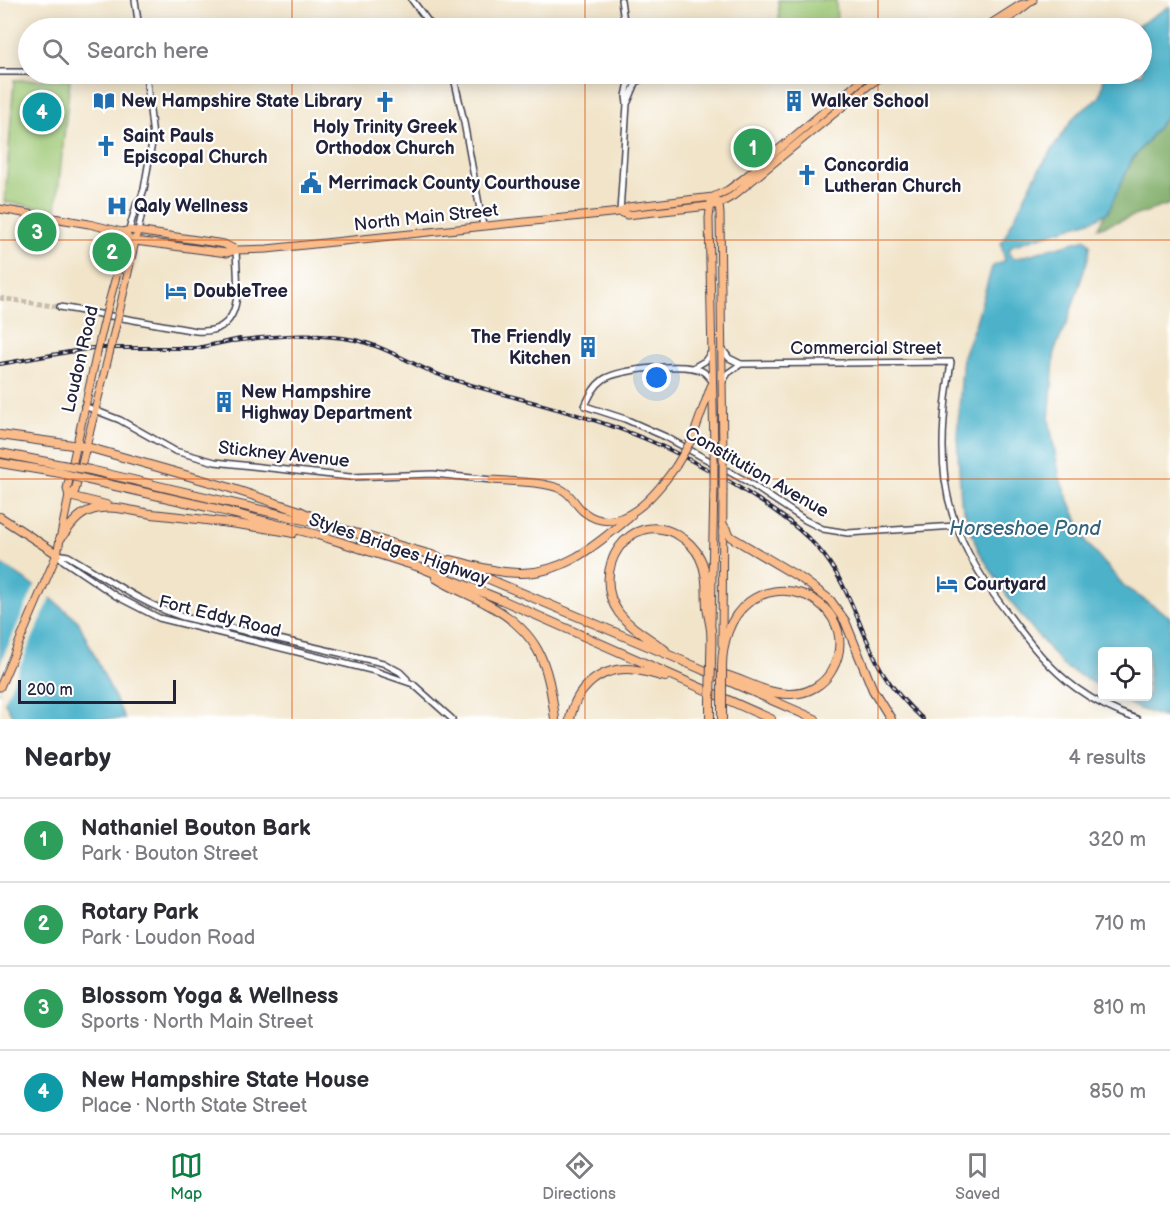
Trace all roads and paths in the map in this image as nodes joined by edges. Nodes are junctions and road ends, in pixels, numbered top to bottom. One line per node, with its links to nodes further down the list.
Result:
1 (135, 0): 5 (street)
2 (412, 0): 6 (street)
3 (621, 0): 7 (street)
4 (1030, 1): 8 (main road); 9 (main road)
5 (138, 18)
6 (426, 18)
7 (624, 18)
8 (1000, 18)
9 (1012, 18)
10 (0, 72): 11 (street)
11 (18, 72)
12 (147, 84): 20 (street)
13 (456, 84): 25 (street)
14 (627, 84): 18 (street)
15 (637, 84): 18 (street)
16 (858, 84): 19 (main road)
17 (870, 84): 21 (main road)
18 (627, 104): 24 (street)
19 (713, 197): 21 (main road); 22 (main road); 24 (main road, North Main Street)
20 (141, 198): 26 (street); 27 (street)
21 (720, 204): 22 (main road, North Main Street); 31 (main road)
22 (709, 206): 24 (main road, North Main Street); 32 (main road)
23 (0, 209): 27 (main road, North Main Street)
24 (620, 212): 25 (main road, North Main Street)
25 (483, 226): 29 (main road, North Main Street)
26 (138, 231): 27 (main road, North Main Street); 28 (main road, Loudon Road); 29 (main road, North Main Street)
27 (126, 234): 28 (main road, North Main Street); 37 (main road, Loudon Road, bridge)
28 (135, 241): 29 (main road, North Main Street); 38 (main road, Loudon Road, bridge)
29 (236, 250): 30 (street)
30 (60, 307)
31 (722, 349): 33 (street); 36 (main road)
32 (712, 350): 34 (street); 35 (main road)
33 (741, 363): 36 (street); 50 (street, Commercial Street)
34 (693, 368): 35 (street); 50 (street, Constitution Avenue)
35 (713, 381): 47 (main road, bridge); 57 (main road, bridge)
36 (722, 383): 49 (main road, bridge)
37 (84, 406): 38 (street, Stickney Avenue); 40 (main road, Loudon Road)
38 (95, 411): 41 (main road, Loudon Road); 44 (street, Stickney Avenue)
39 (0, 435): 40 (highway)
40 (77, 445): 41 (highway); 45 (main road, Loudon Road)
41 (87, 447): 45 (main road, Loudon Road); 51 (highway)
42 (0, 453): 51 (highway, Styles Bridges Highway, bridge)
43 (0, 463): 53 (highway, Styles Bridges Highway, bridge)
44 (492, 480): 47 (main road)
45 (69, 496): 46 (highway); 52 (main road, Loudon Road)
46 (109, 506): 52 (highway); 53 (highway)
47 (631, 516): 55 (highway)
48 (0, 517): 54 (highway)
49 (723, 525): 59 (main road); 70 (highway)
50 (956, 526): 71 (street, Commercial Street)
51 (334, 527): 55 (highway, Styles Bridges Highway)
52 (60, 539): 54 (main road, Loudon Road)
53 (347, 544): 56 (highway, Styles Bridges Highway)
54 (57, 554): 62 (main road, Loudon Road); 63 (street, Fort Eddy Road)
55 (432, 555): 58 (highway, Styles Bridges Highway)
56 (422, 568): 61 (highway, Styles Bridges Highway); 64 (highway)
57 (711, 630): 58 (highway); 66 (highway, bridge)
58 (676, 658): 60 (highway)
59 (722, 663): 60 (highway); 67 (highway, bridge)
60 (705, 671): 69 (highway)
61 (686, 682): 65 (highway); 68 (highway, Styles Bridges Highway)
62 (0, 687)
63 (452, 719)
64 (555, 719)
65 (570, 719)
66 (710, 719)
67 (722, 719)
68 (771, 719)
69 (815, 719)
70 (891, 719)
71 (1137, 719)

